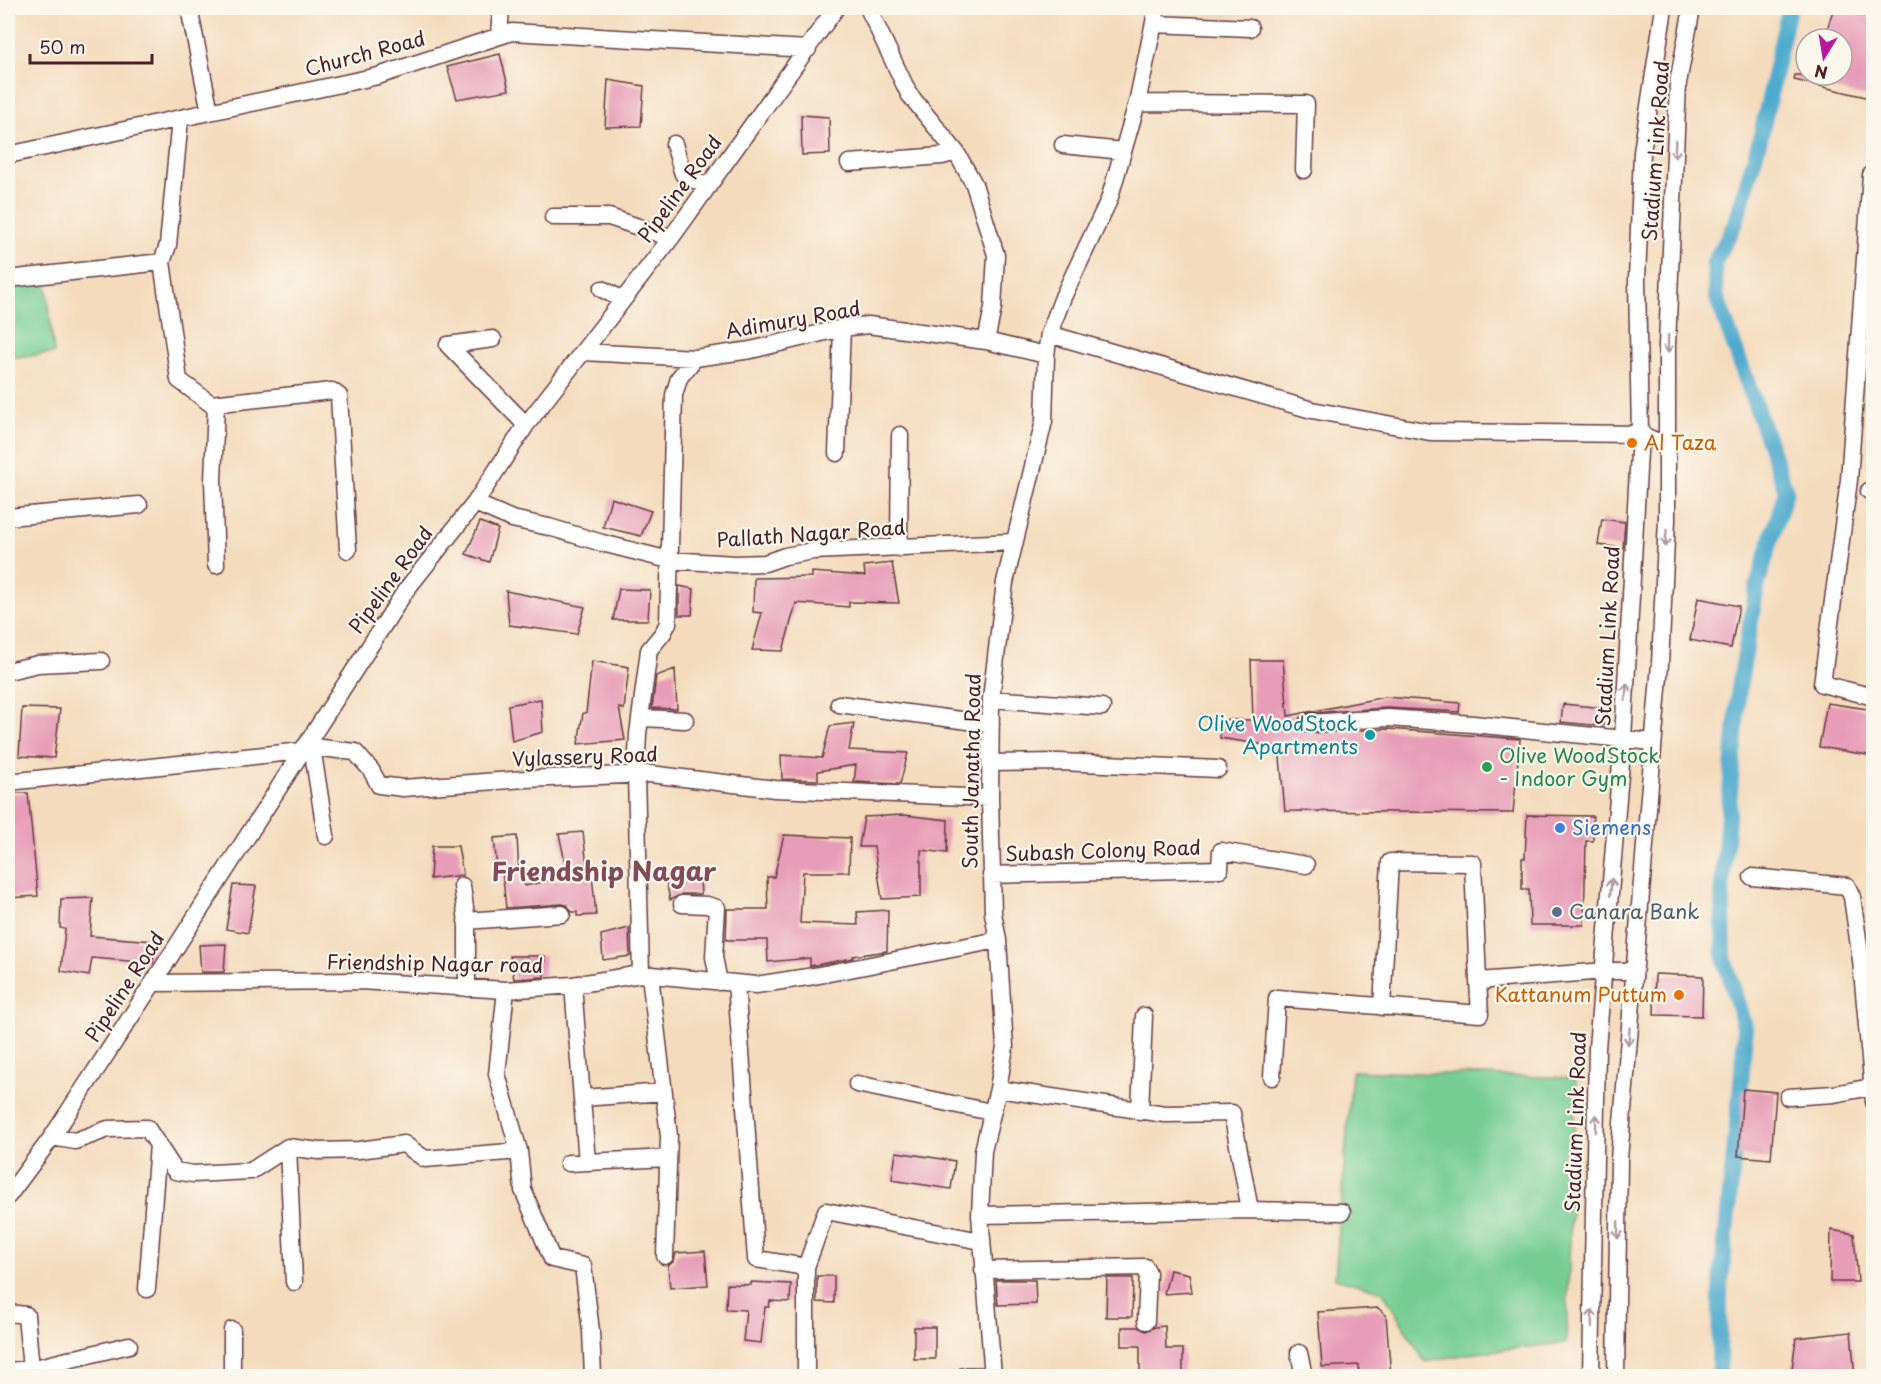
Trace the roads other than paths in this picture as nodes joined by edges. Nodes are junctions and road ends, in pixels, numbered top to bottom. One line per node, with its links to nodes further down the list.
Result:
1 (189, 8): 12 (street)
2 (501, 8): 9 (street)
3 (836, 8): 10 (street, Pipeline Road)
4 (868, 8): 17 (street)
5 (1665, 8): 38 (street, Stadium Link Road)
6 (1692, 8): 40 (street, Stadium Link Road, one-way to 40)
7 (1156, 16): 8 (street); 11 (street, South Janatha Road)
8 (1250, 28)
9 (499, 36): 10 (street, Church Road); 12 (street, Church Road)
10 (808, 49): 22 (street, Pipeline Road)
11 (1137, 103): 16 (street, South Janatha Road); 20 (street)
12 (210, 112): 13 (street, Church Road)
13 (180, 119): 18 (street, Church Road); 25 (street)
14 (674, 144): 22 (street)
15 (1063, 145): 16 (street)
16 (1123, 151): 30 (street, South Janatha Road)
17 (956, 152): 19 (street); 32 (street)
18 (8, 155)
19 (849, 164)
20 (1304, 170)
21 (1871, 175): 52 (street)
22 (708, 187): 24 (street, Pipeline Road)
23 (553, 217): 24 (street)
24 (671, 238): 28 (street, Pipeline Road)
25 (162, 262): 26 (street); 36 (street)
26 (8, 279)
27 (602, 289): 28 (street)
28 (623, 300): 33 (street, Pipeline Road)
29 (842, 328): 32 (street, Adimury Road); 35 (street, Adimury Road); 41 (street)
30 (1049, 334): 34 (street, South Janatha Road); 38 (street)
31 (493, 339): 37 (street)
32 (986, 340): 34 (street, Adimury Road)
33 (583, 352): 35 (street, Adimury Road); 37 (street, Pipeline Road)
34 (1046, 355): 45 (street, South Janatha Road)
35 (695, 358): 48 (street)
36 (216, 404): 47 (street); 49 (street)
37 (526, 424): 42 (street, Pipeline Road)
38 (1640, 434): 40 (street); 60 (street, Stadium Link Road, one-way to 38)
39 (900, 435): 46 (street)
40 (1668, 446): 61 (street, Stadium Link Road, one-way to 61)
41 (837, 453)
42 (475, 503): 48 (street, Pallath Nagar Road); 62 (street, Pipeline Road)
43 (139, 505): 44 (street)
44 (8, 517)
45 (1014, 542): 46 (street, Pallath Nagar Road); 53 (street, South Janatha Road)
46 (899, 548): 48 (street, Pallath Nagar Road)
47 (348, 550)
48 (669, 560): 56 (street)
49 (216, 565)
50 (101, 661): 51 (street)
51 (8, 671)
52 (1874, 697)
53 (991, 699): 55 (street); 59 (street, South Janatha Road)
54 (839, 704): 59 (street)
55 (1102, 707)
56 (640, 718): 57 (street); 65 (street)
57 (685, 720)
58 (1309, 723): 60 (street)
59 (991, 724): 63 (street, South Janatha Road)
60 (1623, 739): 61 (street); 77 (street, Stadium Link Road, one-way to 60)
61 (1653, 742): 78 (street, Stadium Link Road)
62 (306, 748): 65 (street, Vylassery Road); 66 (street, Vylassery Road); 68 (street); 82 (street, Pipeline Road)
63 (990, 763): 64 (street); 67 (street, South Janatha Road)
64 (1218, 770)
65 (636, 774): 67 (street, Vylassery Road); 79 (street)
66 (8, 782)
67 (990, 798): 70 (street, South Janatha Road)
68 (326, 836)
69 (1306, 865): 70 (street, Subash Colony Road)
70 (991, 875): 76 (street, South Janatha Road)
71 (1752, 877): 87 (street)
72 (462, 886): 75 (street)
73 (682, 904): 81 (street)
74 (562, 914): 75 (street)
75 (466, 921): 85 (street)
76 (998, 940): 83 (street, Friendship Nagar road); 92 (street, South Janatha Road)
77 (1605, 971): 78 (street); 80 (street); 129 (street, Stadium Link Road, one-way to 77)
78 (1634, 971): 130 (street, Stadium Link Road, one-way to 130)
79 (646, 975): 81 (street, Friendship Nagar road); 84 (street, Friendship Nagar road); 93 (street)
80 (1478, 981): 88 (street); 88 (street)
81 (719, 982): 83 (street, Friendship Nagar road)
82 (153, 983): 85 (street, Friendship Nagar road); 99 (street, Pipeline Road)
83 (736, 983): 112 (street)
84 (573, 985): 86 (street, Friendship Nagar road); 96 (street)
85 (467, 988): 86 (street, Friendship Nagar road)
86 (506, 990): 102 (street)
87 (1869, 1002): 94 (street)
88 (1382, 1007): 90 (street)
89 (1144, 1016): 98 (street)
90 (1272, 1077)
91 (857, 1084): 97 (street)
92 (998, 1089): 97 (street, South Janatha Road); 98 (street)
93 (664, 1092): 96 (street); 103 (street)
94 (1873, 1095): 95 (street)
95 (1788, 1097)
96 (582, 1098): 104 (street)
97 (991, 1112): 109 (street, South Janatha Road)
98 (1140, 1112): 107 (street)
99 (52, 1137): 100 (street); 106 (street, Pipeline Road)
100 (158, 1144): 101 (street); 115 (street)
101 (288, 1147): 102 (street); 114 (street)
102 (519, 1151): 125 (street)
103 (668, 1158): 104 (street); 111 (street)
104 (587, 1162): 105 (street)
105 (568, 1163)
106 (8, 1196)
107 (1250, 1210): 108 (street); 109 (street)
108 (1342, 1212)
109 (980, 1215): 110 (street, South Janatha Road)
110 (981, 1241): 112 (street); 113 (street, South Janatha Road)
111 (665, 1256)
112 (806, 1267): 126 (street)
113 (983, 1270): 117 (street); 123 (street, South Janatha Road)
114 (294, 1282)
115 (147, 1289)
116 (8, 1313): 121 (street)
117 (1146, 1321)
118 (232, 1330): 124 (street)
119 (129, 1345): 121 (street)
120 (1299, 1353): 128 (street)
121 (31, 1369): 122 (street)
122 (8, 1371)
123 (992, 1375): 127 (street)
124 (232, 1377)
125 (593, 1377)
126 (806, 1377)
127 (963, 1377)
128 (1304, 1377)
129 (1591, 1377)
130 (1616, 1377)

